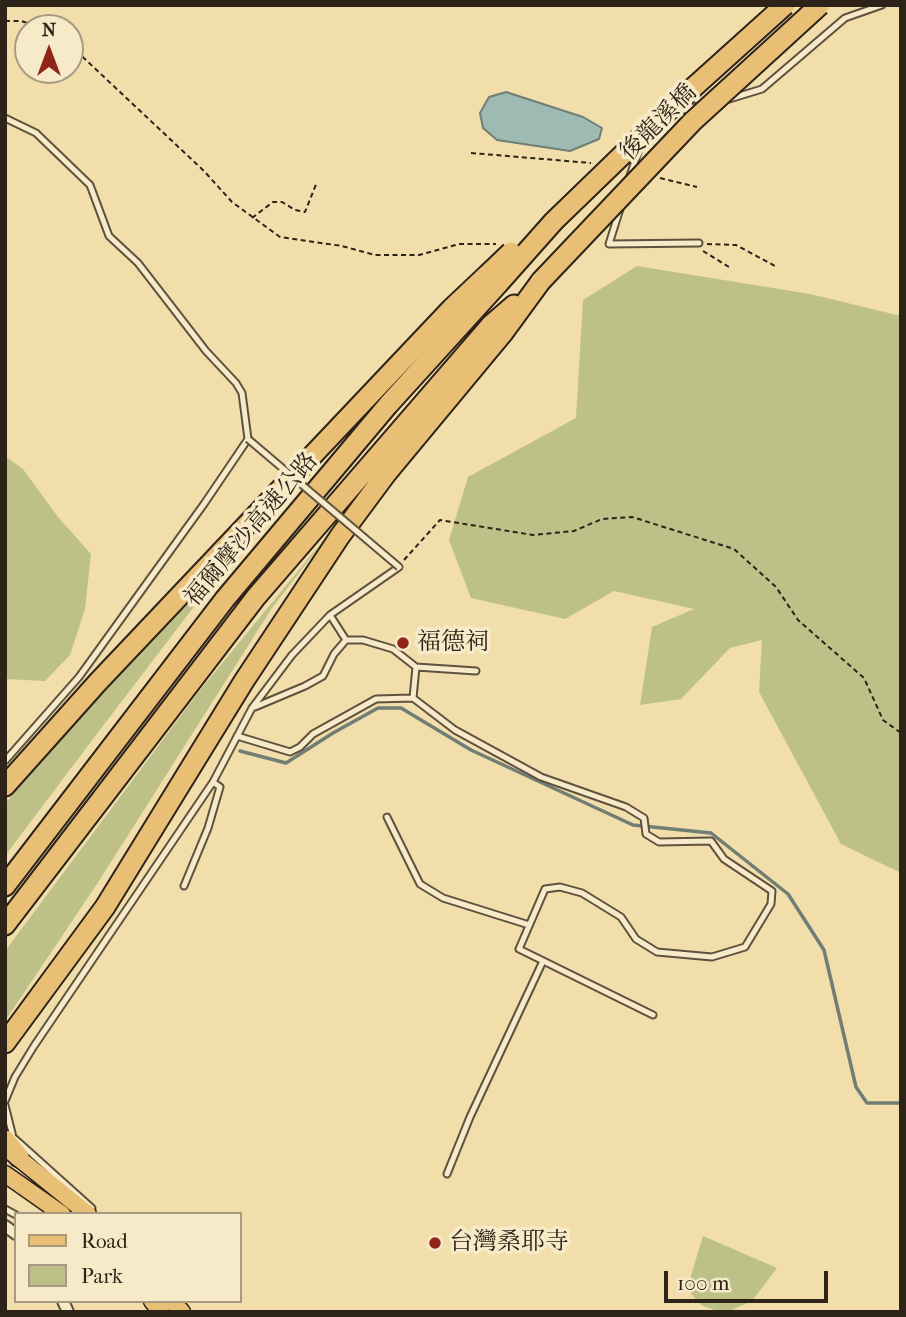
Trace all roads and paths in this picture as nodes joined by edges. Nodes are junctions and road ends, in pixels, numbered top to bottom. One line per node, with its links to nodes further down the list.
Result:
1 (785, 5): 16 (highway, 後龍溪橋, bridge)
2 (820, 5): 17 (highway, 後龍溪橋, bridge)
3 (882, 5): 8 (lane)
4 (84, 58): 11 (path)
5 (5, 118): 18 (lane)
6 (471, 153): 7 (path)
7 (598, 163)
8 (634, 166): 10 (path); 12 (lane)
9 (317, 182): 11 (path)
10 (696, 187)
11 (252, 218): 13 (path)
12 (699, 243): 14 (path); 15 (path)
13 (500, 244)
14 (775, 266)
15 (729, 267)
16 (493, 279): 30 (highway); 32 (highway, 福爾摩沙高速公路)
17 (541, 282): 34 (highway, 福爾摩沙高速公路); 38 (highway)
18 (248, 439): 19 (lane, bridge); 28 (lane)
19 (399, 567): 20 (lane); 26 (path)
20 (330, 615): 21 (lane); 25 (lane)
21 (346, 640): 22 (lane); 25 (lane)
22 (416, 667): 23 (lane); 24 (lane)
23 (476, 671)
24 (413, 698): 27 (lane); 35 (lane)
25 (252, 708): 27 (lane)
26 (901, 733)
27 (237, 736): 29 (lane)
28 (5, 761)
29 (213, 782): 33 (lane); 39 (lane)
30 (5, 786)
31 (387, 817): 35 (lane)
32 (5, 886)
33 (184, 886)
34 (5, 925)
35 (529, 925): 36 (lane)
36 (543, 961): 37 (lane); 43 (lane)
37 (653, 1015)
38 (7, 1043)
39 (5, 1103): 46 (lane)
40 (5, 1140): 41 (highway)
41 (12, 1153): 45 (main road)
42 (5, 1174): 44 (main road)
43 (447, 1174)
44 (59, 1212)
45 (86, 1212)
46 (94, 1212)

